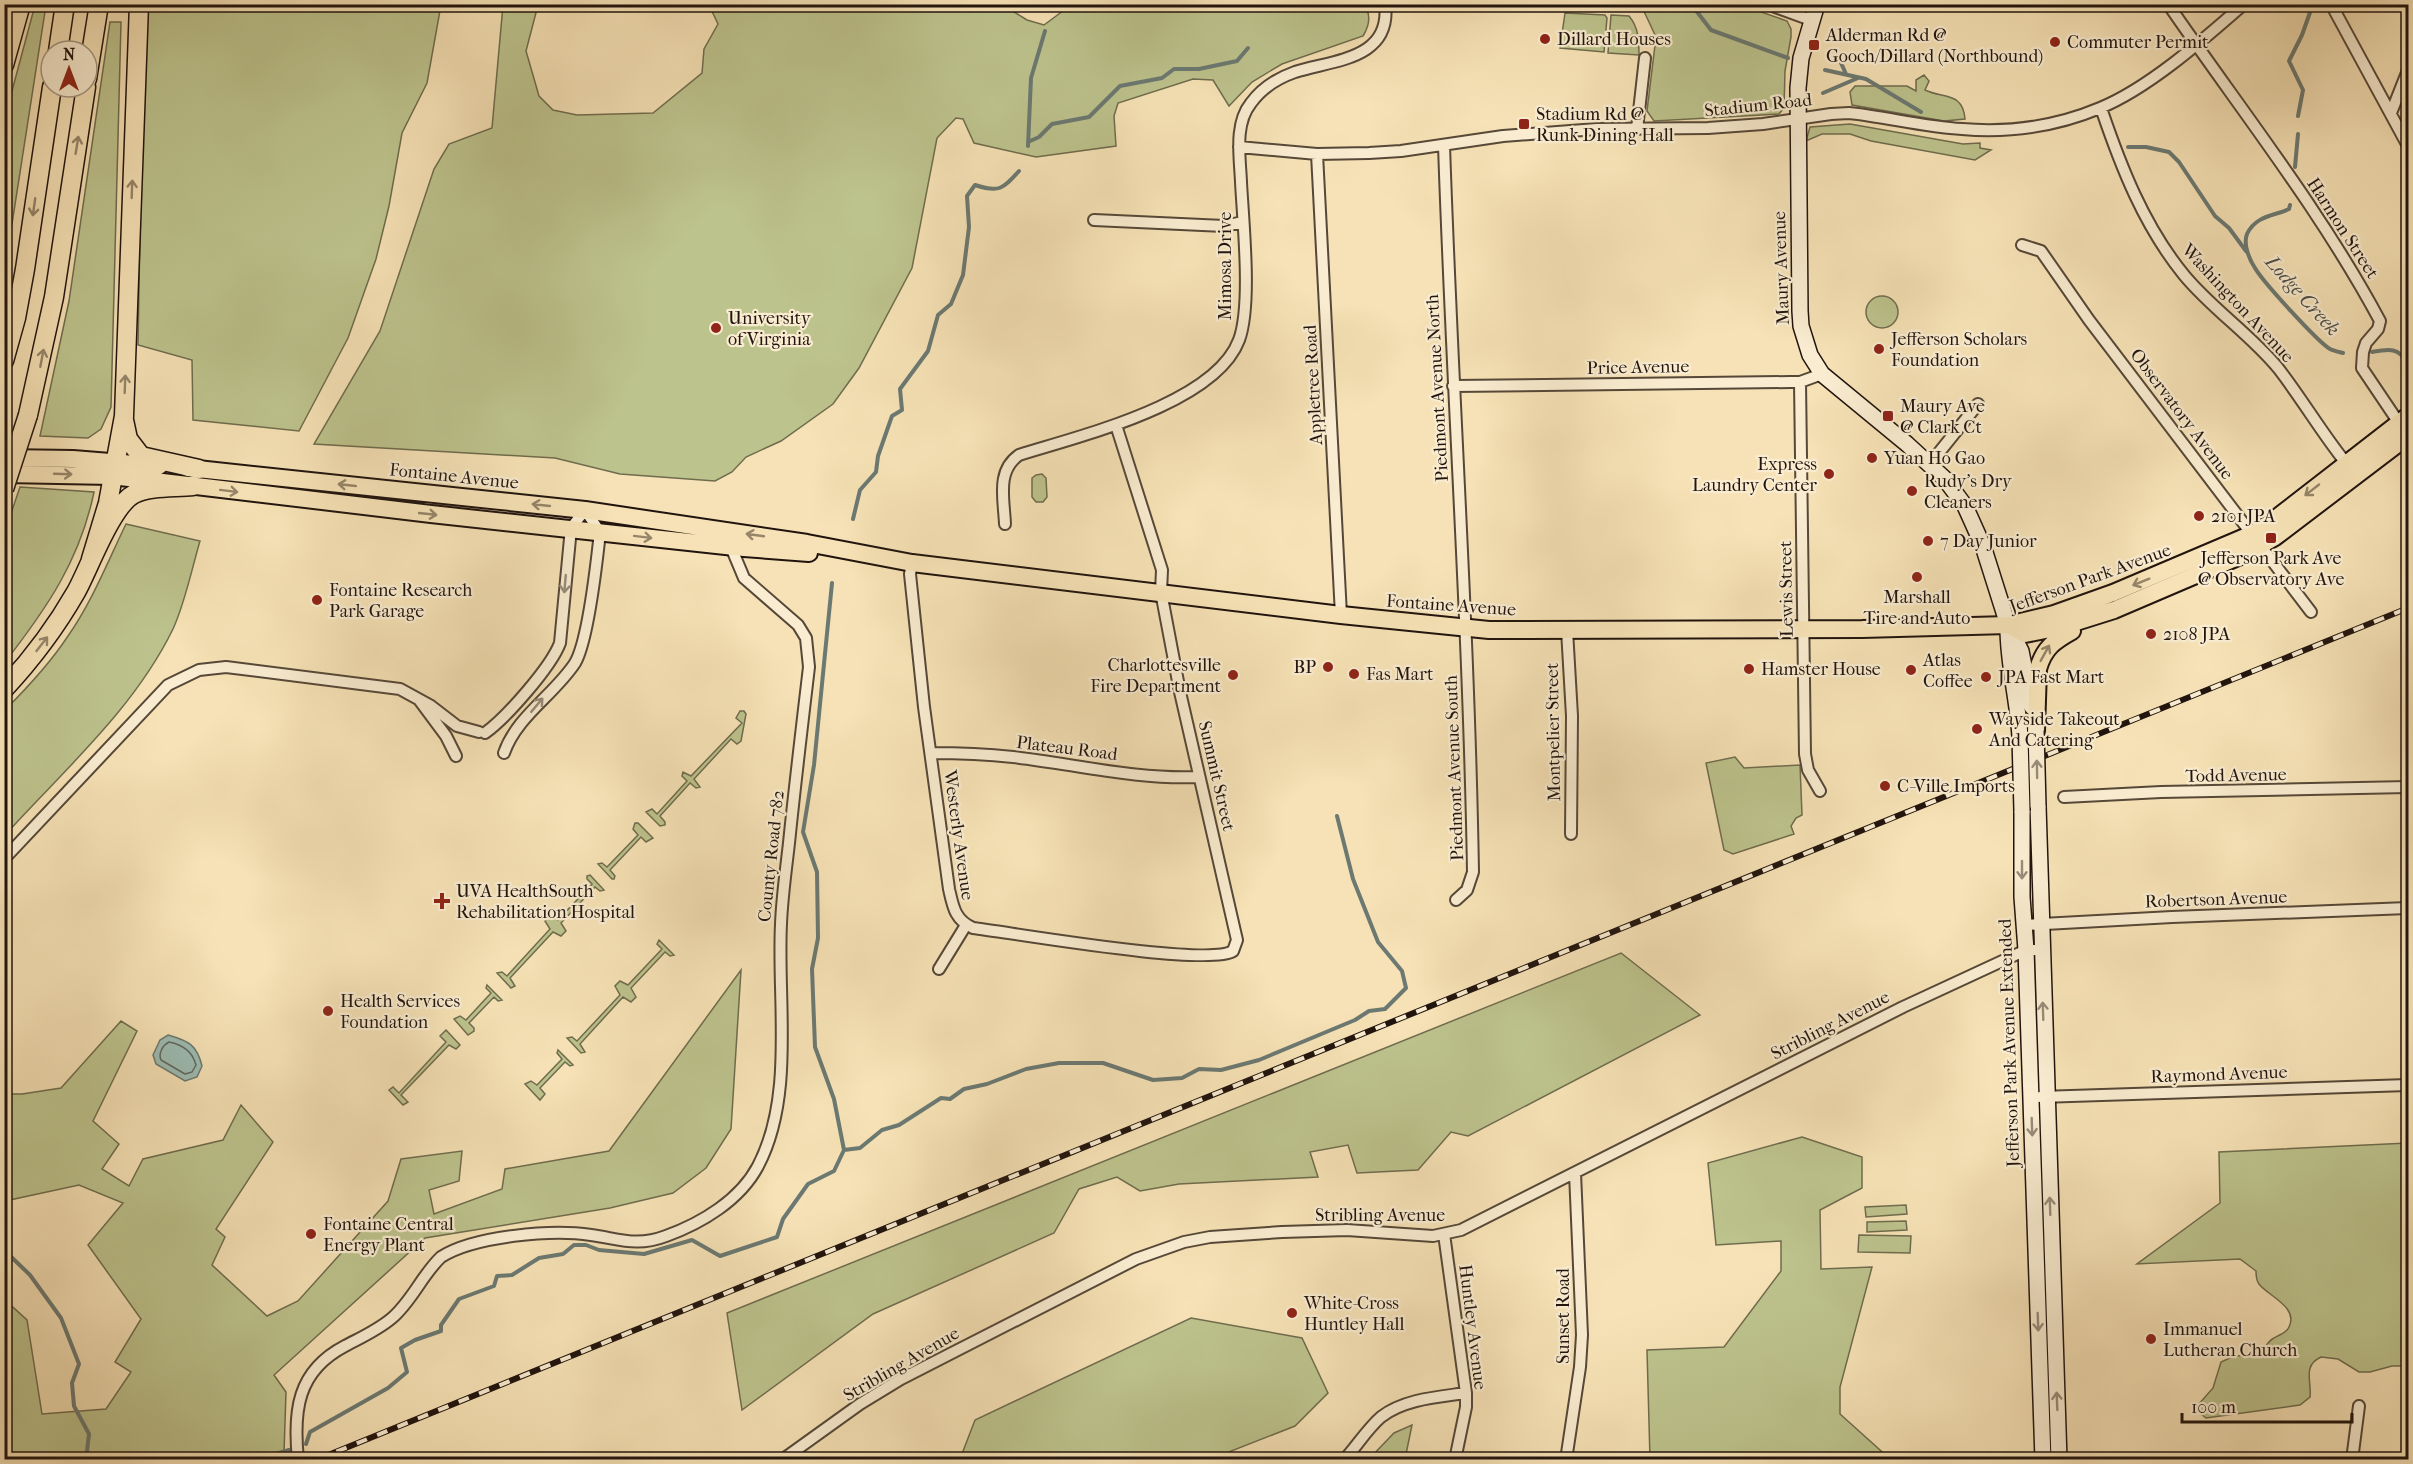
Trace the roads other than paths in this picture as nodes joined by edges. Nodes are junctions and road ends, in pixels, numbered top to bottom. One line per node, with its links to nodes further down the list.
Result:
1 (21, 4): 16 (highway)
2 (65, 4): 12 (highway)
3 (99, 4): 13 (highway)
4 (139, 4): 36 (highway, one-way to 4)
5 (1385, 4): 26 (street, Mimosa Drive)
6 (1767, 4): 11 (street)
7 (1817, 4): 11 (street, Maury Avenue)
8 (2168, 4): 14 (street)
9 (2244, 4): 14 (street, Stadium Road)
10 (2331, 4): 21 (street)
11 (1811, 20): 22 (street, Maury Avenue)
12 (60, 39)
13 (93, 39)
14 (2197, 45): 20 (street, Stadium Road); 38 (street, Harmon Street)
15 (1645, 58): 23 (street)
16 (4, 65)
17 (2409, 70): 21 (street)
18 (50, 99): 31 (highway, one-way to 31)
19 (84, 99): 45 (highway, one-way to 19, bridge)
20 (2101, 108): 22 (street, Stadium Road); 42 (street, Washington Avenue)
21 (2391, 112): 25 (street)
22 (1798, 119): 23 (street, Stadium Road); 32 (street, Maury Avenue)
23 (1637, 129): 24 (street, Stadium Road)
24 (1444, 146): 27 (street, Stadium Road); 34 (street, Piedmont Avenue North)
25 (2409, 146)
26 (1239, 147): 27 (street, Stadium Road); 29 (street, Mimosa Drive)
27 (1317, 153): 57 (street, Appletree Road)
28 (1094, 220): 29 (street)
29 (1243, 222): 37 (street, Mimosa Drive)
30 (2022, 245): 50 (street, Observatory Avenue)
31 (4, 361)
32 (1822, 374): 33 (street, Price Avenue); 40 (street, Maury Avenue)
33 (1800, 382): 34 (street, Price Avenue); 60 (street, Lewis Street)
34 (1453, 386): 59 (street, Piedmont Avenue North)
35 (1978, 405): 40 (street)
36 (124, 416): 41 (highway); 44 (highway)
37 (1116, 425): 47 (street, Mimosa Drive); 54 (street)
38 (2406, 428): 42 (main road, Jefferson Park Avenue)
39 (4, 458): 41 (main road, Fontaine Avenue)
40 (1929, 465): 58 (street, Maury Avenue)
41 (113, 469): 43 (main road, Fontaine Avenue, one-way to 41); 44 (main road, Fontaine Avenue); 52 (highway)
42 (2352, 469): 50 (main road, Jefferson Park Avenue)
43 (4, 474)
44 (196, 478): 46 (main road, Fontaine Avenue, one-way to 44); 48 (main road, Fontaine Avenue, one-way to 48); 52 (highway)
45 (4, 489)
46 (585, 510): 48 (street); 49 (street); 53 (main road, Fontaine Avenue, one-way to 46)
47 (1005, 524)
48 (571, 528): 49 (main road, Fontaine Avenue); 63 (street, one-way to 63)
49 (600, 532): 51 (main road, Fontaine Avenue, one-way to 51); 65 (street, one-way to 49)
50 (2256, 539): 55 (street, Observatory Avenue); 56 (main road, Jefferson Park Avenue); 58 (main road, Jefferson Park Avenue, one-way to 58)
51 (731, 547): 53 (main road, Fontaine Avenue); 87 (street, County Road 782)
52 (91, 559): 62 (highway, one-way to 52)
53 (904, 561): 54 (main road, Fontaine Avenue); 66 (street, Westerly Avenue)
54 (1161, 592): 57 (main road, Fontaine Avenue); 68 (street, Summit Street)
55 (2311, 612)
56 (2104, 613): 58 (main road, Jefferson Park Avenue); 64 (main road, one-way to 56)
57 (1341, 615): 59 (main road, Fontaine Avenue)
58 (2008, 625): 60 (main road, Fontaine Avenue); 64 (street, Maury Avenue); 76 (street, Jefferson Park Avenue Extended, one-way to 76, bridge)
59 (1466, 629): 61 (main road, Fontaine Avenue); 74 (street, Piedmont Avenue South)
60 (1803, 629): 61 (main road, Fontaine Avenue); 70 (street, Lewis Street)
61 (1568, 630): 72 (street, Montpelier Street)
62 (4, 689)
63 (420, 700): 67 (street); 73 (street)
64 (2036, 731): 76 (street, Jefferson Park Avenue Extended, one-way to 64, bridge)
65 (504, 753)
66 (931, 753): 68 (street, Plateau Road); 77 (street, Westerly Avenue)
67 (456, 756)
68 (1199, 777): 79 (street, Summit Street)
69 (2409, 787): 71 (street, Todd Avenue)
70 (1820, 791)
71 (2064, 797)
72 (1571, 834)
73 (4, 859)
74 (1456, 900)
75 (2409, 908): 76 (street, Robertson Avenue)
76 (2032, 924): 78 (street, Jefferson Park Avenue Extended)
77 (966, 925): 79 (street, Westerly Avenue); 80 (street)
78 (2034, 950): 82 (street, Jefferson Park Avenue Extended); 83 (street, Stribling Avenue)
79 (1219, 955)
80 (939, 969)
81 (2409, 1085): 82 (street, Raymond Avenue)
82 (2039, 1097): 92 (street, Jefferson Park Avenue Extended, one-way to 92); 93 (street, Jefferson Park Avenue Extended, one-way to 82)
83 (1575, 1173): 84 (street, Stribling Avenue); 91 (street, Sunset Road)
84 (1444, 1234): 85 (street, Huntley Avenue); 88 (street, Stribling Avenue)
85 (1466, 1393): 89 (street); 90 (street, Huntley Avenue)
86 (2359, 1406): 94 (street)
87 (298, 1460)
88 (782, 1460)
89 (1344, 1460)
90 (1455, 1460)
91 (1566, 1460)
92 (2043, 1460)
93 (2059, 1460)
94 (2352, 1460)

